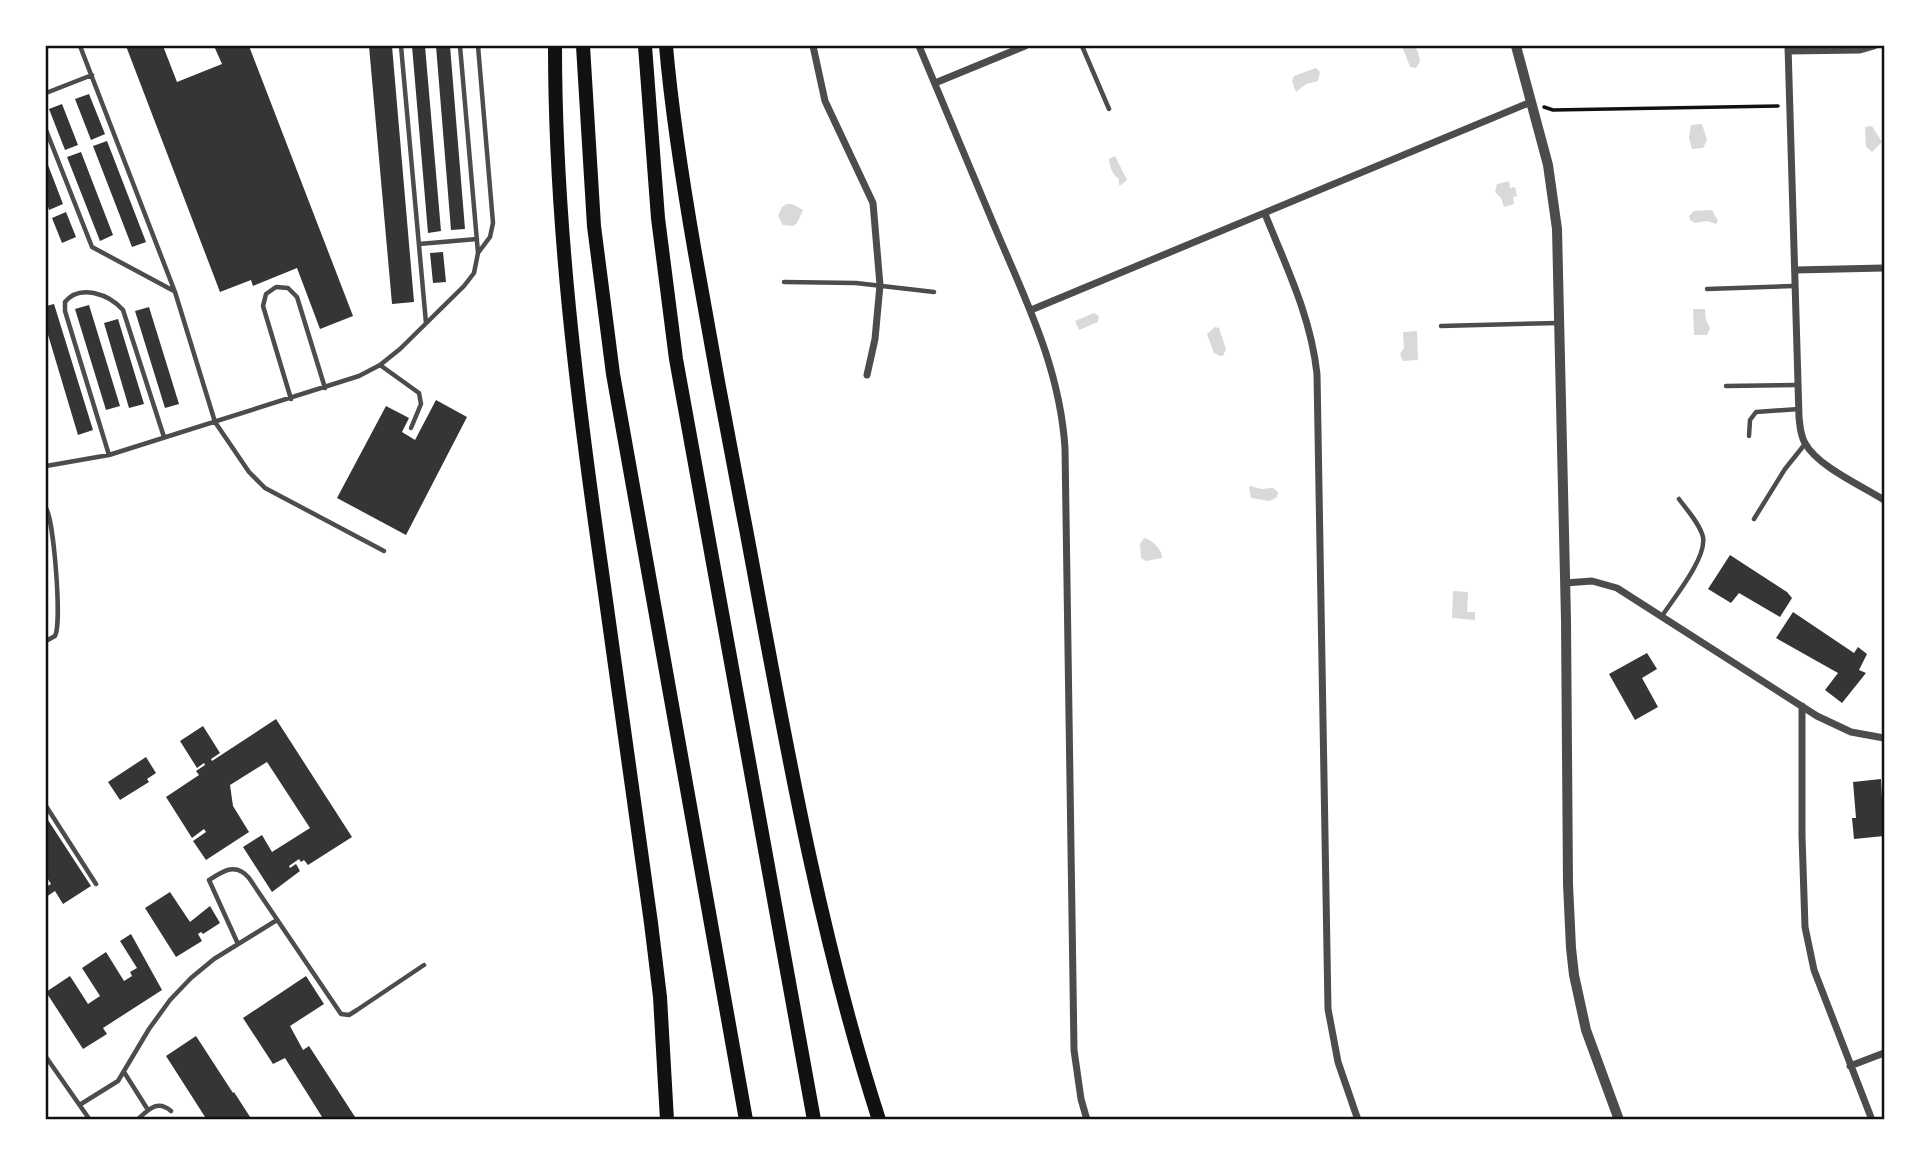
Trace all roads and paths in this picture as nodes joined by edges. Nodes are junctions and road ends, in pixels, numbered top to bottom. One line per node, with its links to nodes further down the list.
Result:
1 (80, 46): 16 (lane)
2 (401, 46): 25 (lane)
3 (460, 46): 24 (lane)
4 (478, 46): 26 (lane)
5 (555, 46): 77 (highway)
6 (583, 46): 78 (highway)
7 (645, 46): 79 (highway)
8 (666, 46): 80 (highway)
9 (813, 46): 30 (street)
10 (919, 46): 17 (street)
11 (1025, 46): 17 (street)
12 (1082, 46): 21 (lane)
13 (1516, 46): 19 (street)
14 (1874, 46): 15 (street)
15 (1788, 48): 20 (street)
16 (92, 75): 18 (lane); 33 (lane)
17 (935, 83): 35 (street)
18 (46, 93)
19 (1531, 102): 20 (path); 23 (street); 36 (street)
20 (1790, 106): 28 (street)
21 (1109, 109)
22 (46, 130): 33 (lane)
23 (1265, 214): 35 (street); 82 (street)
24 (477, 239): 25 (lane); 26 (lane)
25 (419, 244): 37 (lane)
26 (478, 253): 37 (lane)
27 (1885, 268): 28 (street)
28 (1795, 270): 31 (street)
29 (784, 282): 30 (lane)
30 (880, 285): 34 (lane); 40 (street)
31 (1795, 286): 32 (lane); 41 (street)
32 (1707, 289)
33 (174, 292): 46 (lane)
34 (934, 292)
35 (1031, 310): 81 (street)
36 (1559, 323): 38 (lane); 58 (street)
37 (426, 324): 39 (lane)
38 (1441, 326)
39 (380, 365): 43 (lane); 47 (lane)
40 (867, 375)
41 (1798, 385): 42 (lane); 45 (street)
42 (1726, 386)
43 (325, 388): 44 (lane); 44 (lane)
44 (291, 399): 46 (lane)
45 (1799, 409): 48 (lane); 50 (street)
46 (215, 422): 49 (lane); 57 (lane)
47 (411, 428)
48 (1749, 436)
49 (164, 437): 51 (lane); 51 (lane)
50 (1805, 444): 54 (street); 56 (lane)
51 (109, 455): 52 (lane)
52 (46, 466)
53 (1679, 499): 59 (lane)
54 (1885, 500)
55 (46, 508): 60 (lane)
56 (1754, 519)
57 (384, 551)
58 (1565, 583): 59 (street); 83 (street)
59 (1662, 616): 61 (street)
60 (46, 641)
61 (1801, 706): 62 (street); 70 (street)
62 (1885, 738)
63 (46, 806): 64 (lane)
64 (96, 884)
65 (277, 920): 66 (lane); 66 (lane); 67 (lane)
66 (238, 944): 71 (lane)
67 (424, 965)
68 (1885, 1052): 70 (street)
69 (46, 1057): 72 (lane)
70 (1850, 1066): 84 (street)
71 (124, 1072): 72 (lane); 73 (lane)
72 (80, 1104): 75 (lane)
73 (148, 1110): 74 (lane); 76 (lane)
74 (171, 1111)
75 (90, 1119)
76 (137, 1119)
77 (667, 1119)
78 (746, 1119)
79 (814, 1119)
80 (880, 1119)
81 (1087, 1119)
82 (1358, 1119)
83 (1619, 1119)
84 (1872, 1119)

